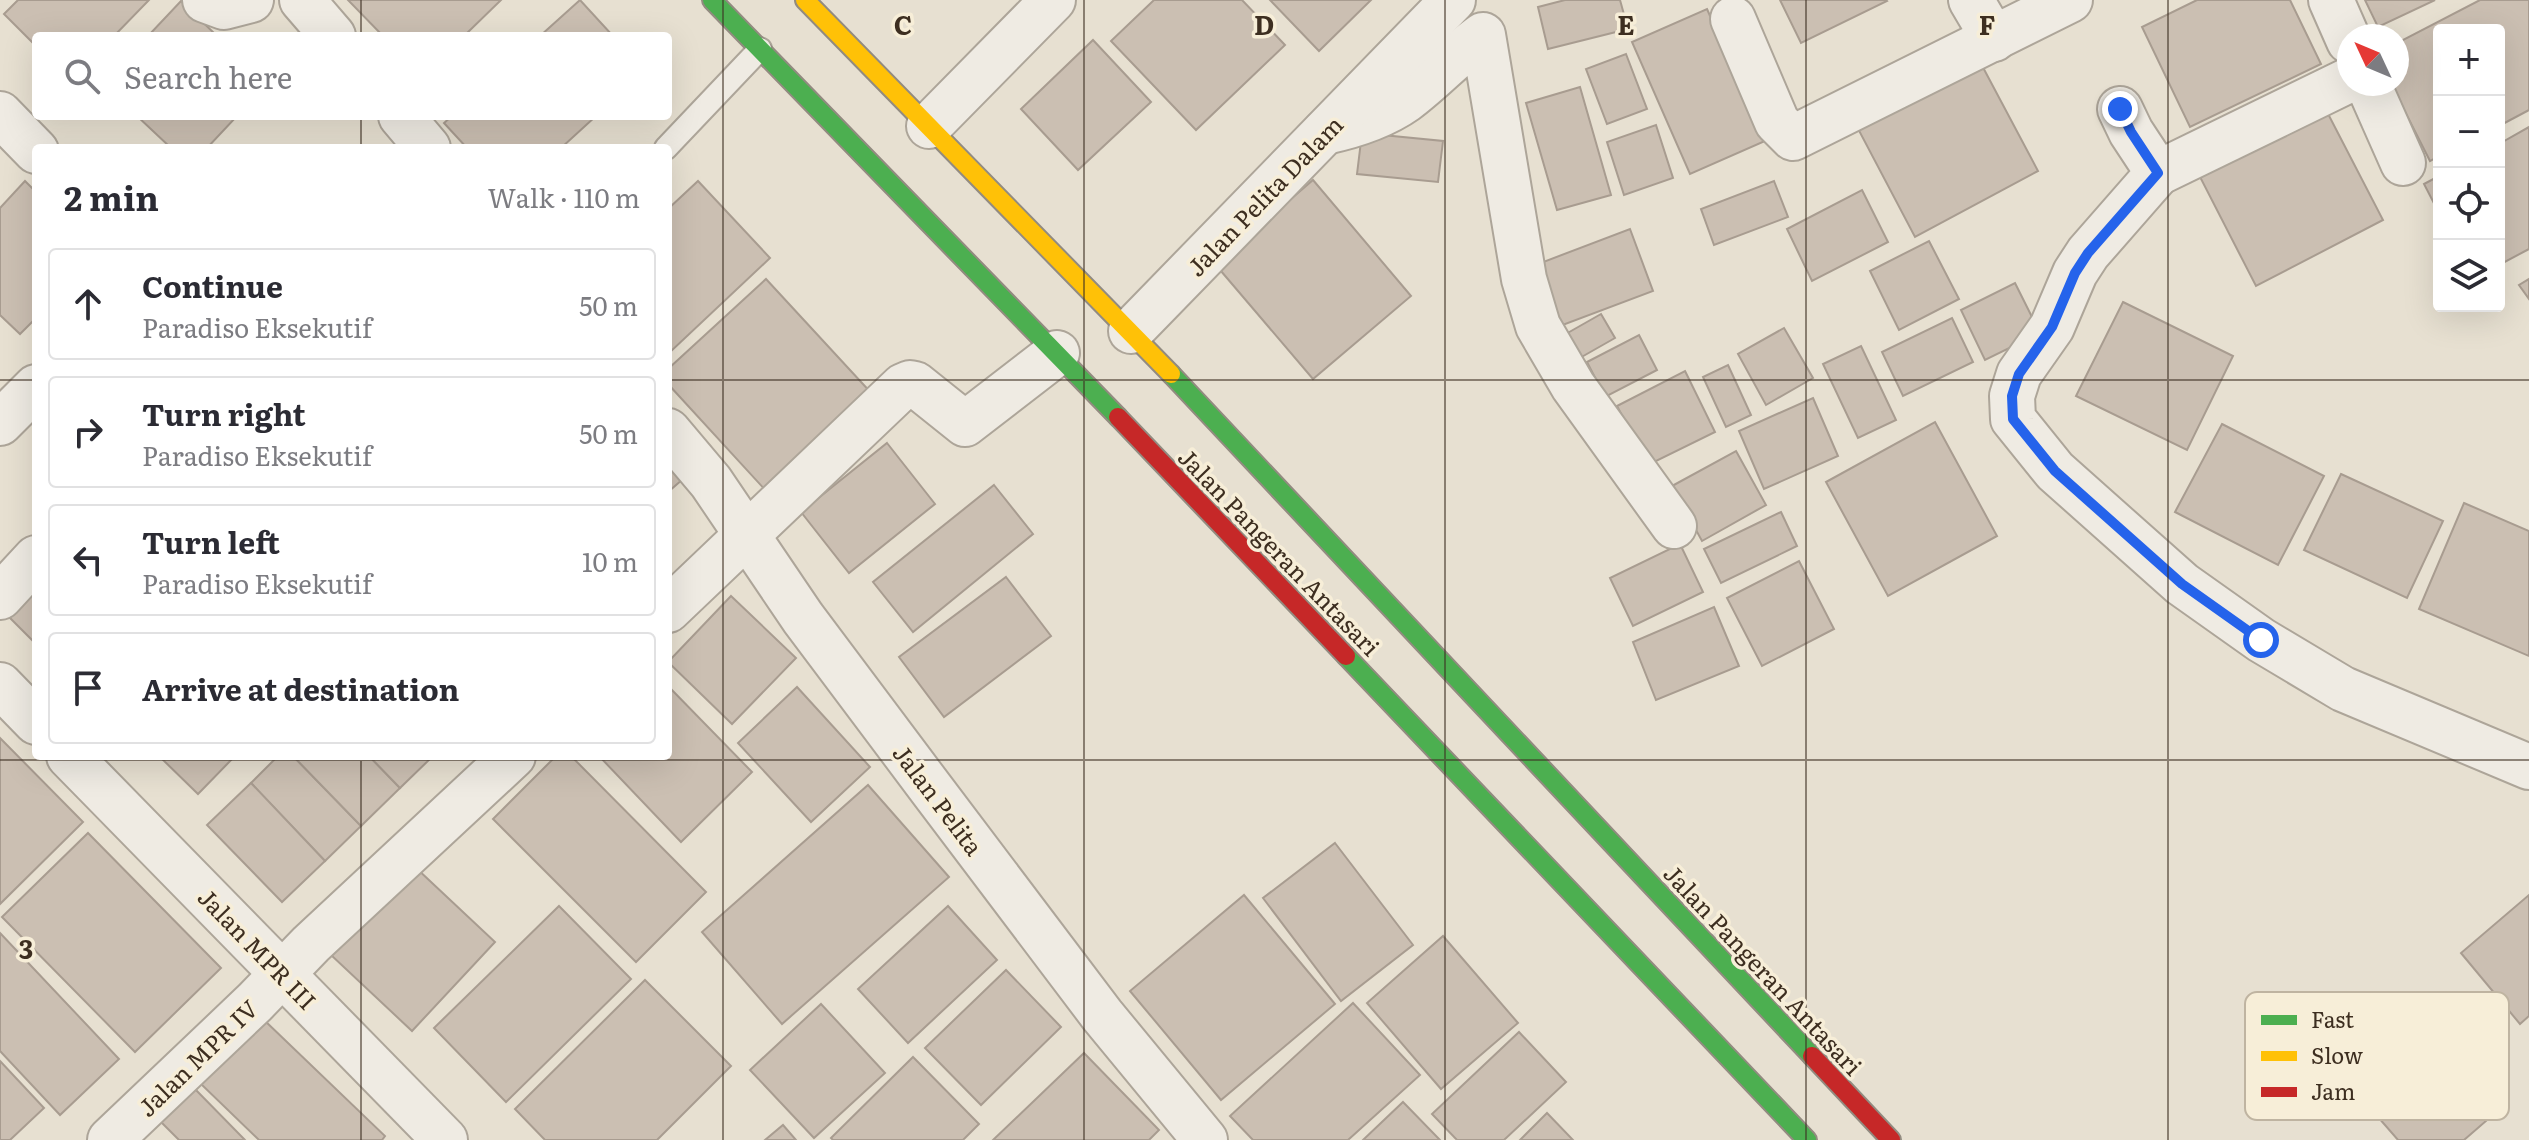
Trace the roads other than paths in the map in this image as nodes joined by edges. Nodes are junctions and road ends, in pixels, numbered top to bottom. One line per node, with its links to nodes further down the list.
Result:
1 (205, 0): 2 (street)
2 (251, 0)
3 (302, 0): 13 (street)
4 (712, 0): 15 (main road, Jalan Pangeran Antasari)
5 (805, 0): 21 (main road, Jalan Pangeran Antasari)
6 (1053, 0): 21 (street)
7 (1453, 0): 22 (street, Jalan Pelita Dalam)
8 (1971, 0): 14 (street)
9 (2070, 0): 14 (street)
10 (2331, 0): 12 (street)
11 (1733, 19): 14 (street)
12 (2342, 24)
13 (330, 32)
14 (1994, 39)
15 (760, 49): 24 (lane); 29 (main road, Jalan Pangeran Antasari)
16 (2337, 86): 27 (street)
17 (2373, 96): 26 (street)
18 (2120, 109): 27 (street)
19 (0, 114): 25 (street)
20 (404, 120): 23 (street)
21 (929, 126): 28 (main road, Jalan Pangeran Antasari)
22 (1325, 132): 28 (street, Jalan Pelita Dalam); 33 (street)
23 (425, 144)
24 (670, 144)
25 (32, 147)
26 (2403, 163)
27 (2158, 173): 40 (street)
28 (1131, 331): 46 (main road, Jalan Pangeran Antasari)
29 (1057, 353): 34 (street); 45 (main road, Jalan Pangeran Antasari)
30 (32, 391): 31 (street)
31 (0, 423)
32 (672, 436): 34 (street, Jalan Pelita)
33 (1674, 526)
34 (747, 536): 35 (street); 44 (street, Jalan Pelita)
35 (672, 606)
36 (0, 685): 37 (street)
37 (32, 718)
38 (73, 760): 41 (street, Jalan MPR III)
39 (509, 760): 41 (street)
40 (2529, 767)
41 (283, 974): 42 (street, Jalan MPR III); 43 (street, Jalan MPR IV)
42 (441, 1139)
43 (110, 1140)
44 (1205, 1140)
45 (1807, 1140)
46 (1891, 1140)

